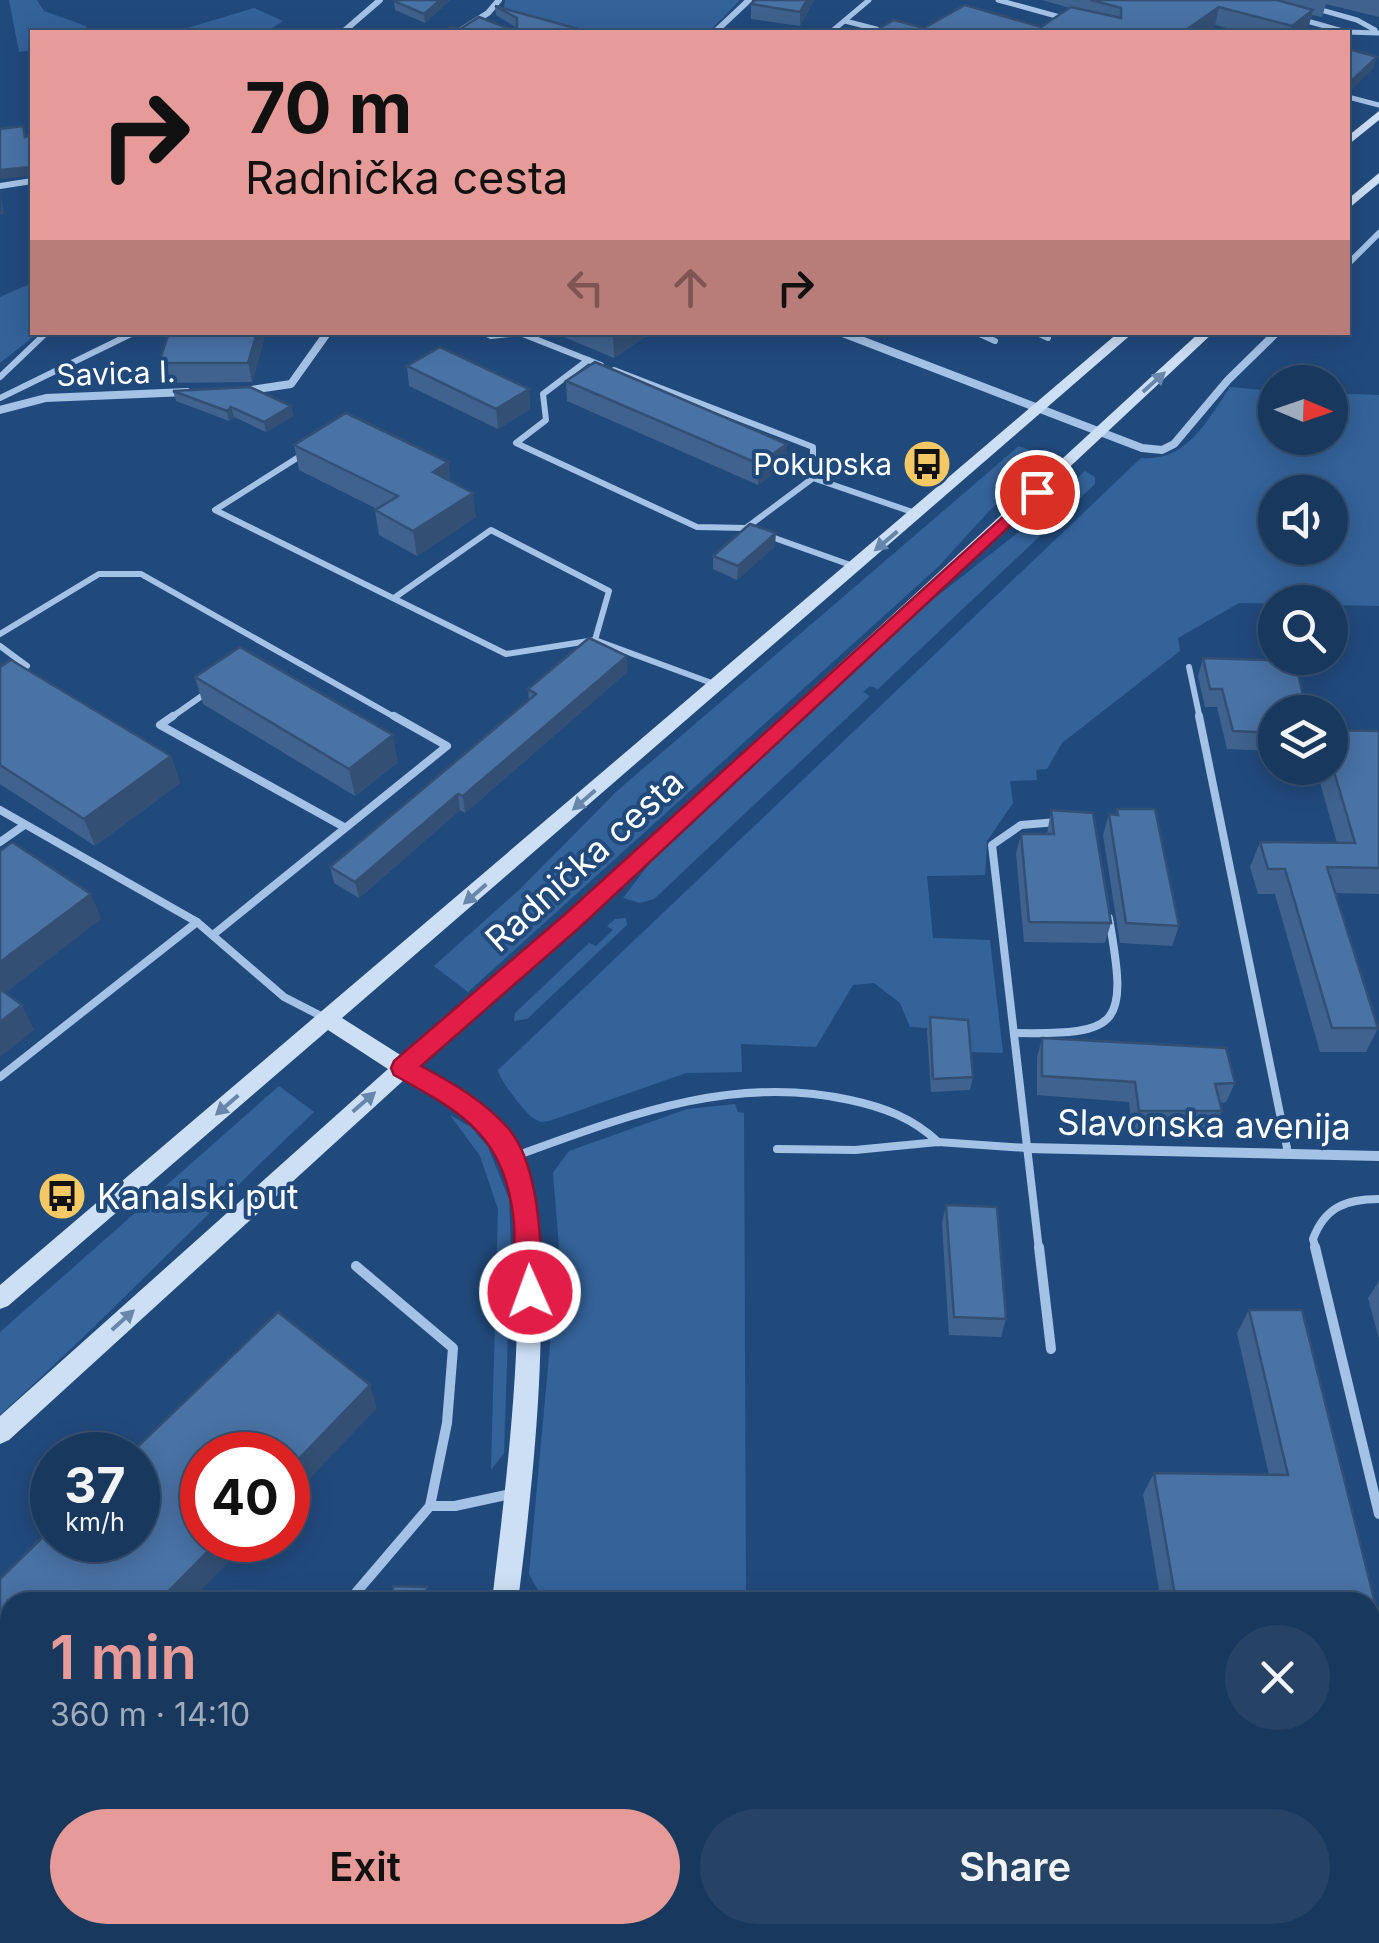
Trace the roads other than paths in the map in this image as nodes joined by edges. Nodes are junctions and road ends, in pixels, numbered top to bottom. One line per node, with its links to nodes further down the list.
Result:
1 (380, 0): 13 (street)
2 (749, 0): 15 (street)
3 (870, 0): 10 (lane)
4 (998, 0): 11 (lane)
5 (497, 4): 7 (street); 8 (street)
6 (1300, 5): 20 (lane)
7 (511, 12)
8 (478, 18): 12 (street); 14 (street)
9 (1295, 18): 18 (lane)
10 (845, 21): 16 (lane); 17 (lane)
11 (1081, 23)
12 (496, 25)
13 (345, 30)
14 (461, 30)
15 (717, 30)
16 (834, 30)
17 (880, 30)
18 (1339, 30)
19 (1350, 32): 20 (lane)
20 (1379, 33)
21 (1350, 98): 22 (lane)
22 (1379, 105)
23 (1379, 114): 24 (main road)
24 (1350, 140)
25 (1379, 177): 28 (main road)
26 (30, 181): 27 (street)
27 (0, 186)
28 (1350, 203)
29 (1379, 233): 30 (street)
30 (1350, 262)
31 (43, 335): 44 (lane)
32 (129, 335): 47 (lane)
33 (326, 335): 46 (street)
34 (525, 335): 43 (lane)
35 (848, 335): 49 (street)
36 (982, 335): 42 (lane)
37 (1041, 335): 41 (lane)
38 (1124, 335): 49 (main road, Radnička cesta)
39 (1205, 335): 51 (main road, Radnička cesta, one-way to 39)
40 (1274, 335): 51 (street)
41 (1048, 338)
42 (995, 341)
43 (588, 360): 53 (lane); 55 (lane)
44 (0, 377)
45 (199, 392): 48 (street, Savica I.)
46 (235, 392)
47 (0, 398): 48 (lane)
48 (12, 406): 50 (street, Savica I.)
49 (1038, 408): 51 (street); 54 (main road, Radnička cesta)
50 (0, 410)
51 (1100, 432): 77 (main road, Radnička cesta)
52 (307, 452): 57 (lane)
53 (813, 478): 54 (lane); 55 (lane)
54 (918, 514): 56 (main road, Radnička cesta, one-way to 56)
55 (746, 528): 56 (lane)
56 (856, 567): 65 (main road, Radnička cesta)
57 (394, 598): 59 (lane); 59 (lane)
58 (0, 634): 61 (lane)
59 (595, 640): 65 (lane)
60 (0, 646): 64 (lane)
61 (272, 649): 62 (lane); 70 (lane)
62 (256, 660)
63 (1189, 668): 82 (lane)
64 (0, 684)
65 (717, 685): 75 (main road, Radnička cesta, one-way to 75)
66 (208, 692): 70 (lane)
67 (0, 810): 69 (lane)
68 (1063, 822): 76 (lane)
69 (23, 826): 71 (lane); 73 (lane)
70 (344, 828): 74 (lane)
71 (0, 842)
72 (1109, 915): 76 (lane)
73 (197, 922): 74 (lane); 78 (lane)
74 (214, 934): 75 (lane)
75 (329, 1020): 77 (main road); 87 (main road, Radnička cesta, one-way to 87)
76 (1014, 1033): 81 (lane)
77 (403, 1068): 84 (main road); 89 (main road, Radnička cesta, one-way to 77)
78 (0, 1078)
79 (938, 1142): 80 (lane); 81 (lane); 84 (lane)
80 (777, 1148)
81 (1027, 1148): 82 (street, Slavonska avenija); 88 (lane)
82 (1288, 1153): 83 (street, Slavonska avenija)
83 (1379, 1156)
84 (510, 1158): 90 (main road)
85 (1379, 1199): 92 (lane)
86 (356, 1266): 91 (lane)
87 (0, 1299)
88 (1050, 1349)
89 (0, 1432)
90 (516, 1493): 91 (lane); 94 (main road)
91 (430, 1506): 93 (lane)
92 (1379, 1514)
93 (357, 1592)
94 (506, 1592)

